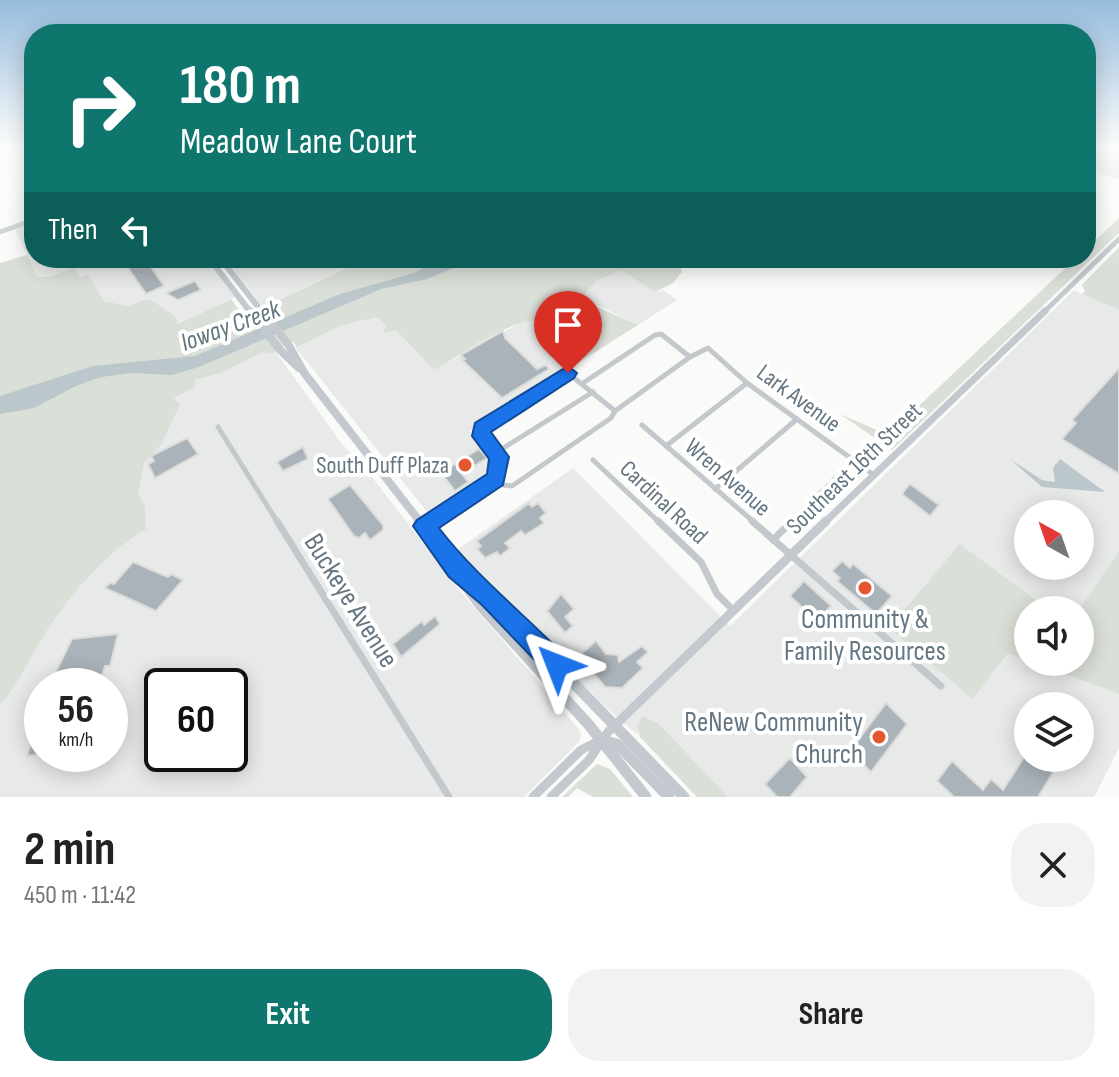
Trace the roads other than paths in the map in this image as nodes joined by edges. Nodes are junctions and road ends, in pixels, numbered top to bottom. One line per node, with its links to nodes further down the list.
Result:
1 (24, 224): 2 (street)
2 (0, 232)
3 (1119, 239): 4 (main road, Southeast 16th Street)
4 (1096, 261)
5 (217, 268): 9 (main road)
6 (228, 268): 9 (main road)
7 (1089, 268): 21 (main road, Southeast 16th Street)
8 (690, 357): 10 (street); 11 (street, Lark Avenue); 13 (street)
9 (305, 374): 24 (main road)
10 (583, 383): 12 (street); 18 (street)
11 (747, 383): 14 (street, Lark Avenue); 17 (street)
12 (593, 392): 13 (street); 18 (street)
13 (615, 411): 22 (street)
14 (797, 419): 20 (street, Lark Avenue); 23 (street)
15 (642, 425): 17 (street, Wren Avenue)
16 (218, 427): 32 (street, Buckeye Avenue)
17 (666, 446): 23 (street, Wren Avenue)
18 (497, 452): 22 (street)
19 (593, 460): 28 (street, Cardinal Road)
20 (853, 461): 21 (street, Lark Avenue); 25 (street)
21 (874, 475): 26 (main road, Southeast 16th Street)
22 (496, 478): 24 (street)
23 (715, 489): 25 (street, Wren Avenue)
24 (424, 526): 27 (main road)
25 (773, 540): 26 (street, Wren Avenue)
26 (791, 556): 28 (main road, Southeast 16th Street); 29 (street, Wren Avenue)
27 (457, 570): 30 (main road); 31 (main road)
28 (734, 611): 30 (main road, Southeast 16th Street)
29 (941, 686)
30 (616, 725): 31 (main road, Southeast 16th Street); 37 (main road)
31 (601, 740): 33 (main road); 34 (main road); 35 (main road); 36 (main road)
32 (449, 797)
33 (533, 797)
34 (551, 797)
35 (646, 797)
36 (669, 797)
37 (684, 797)

